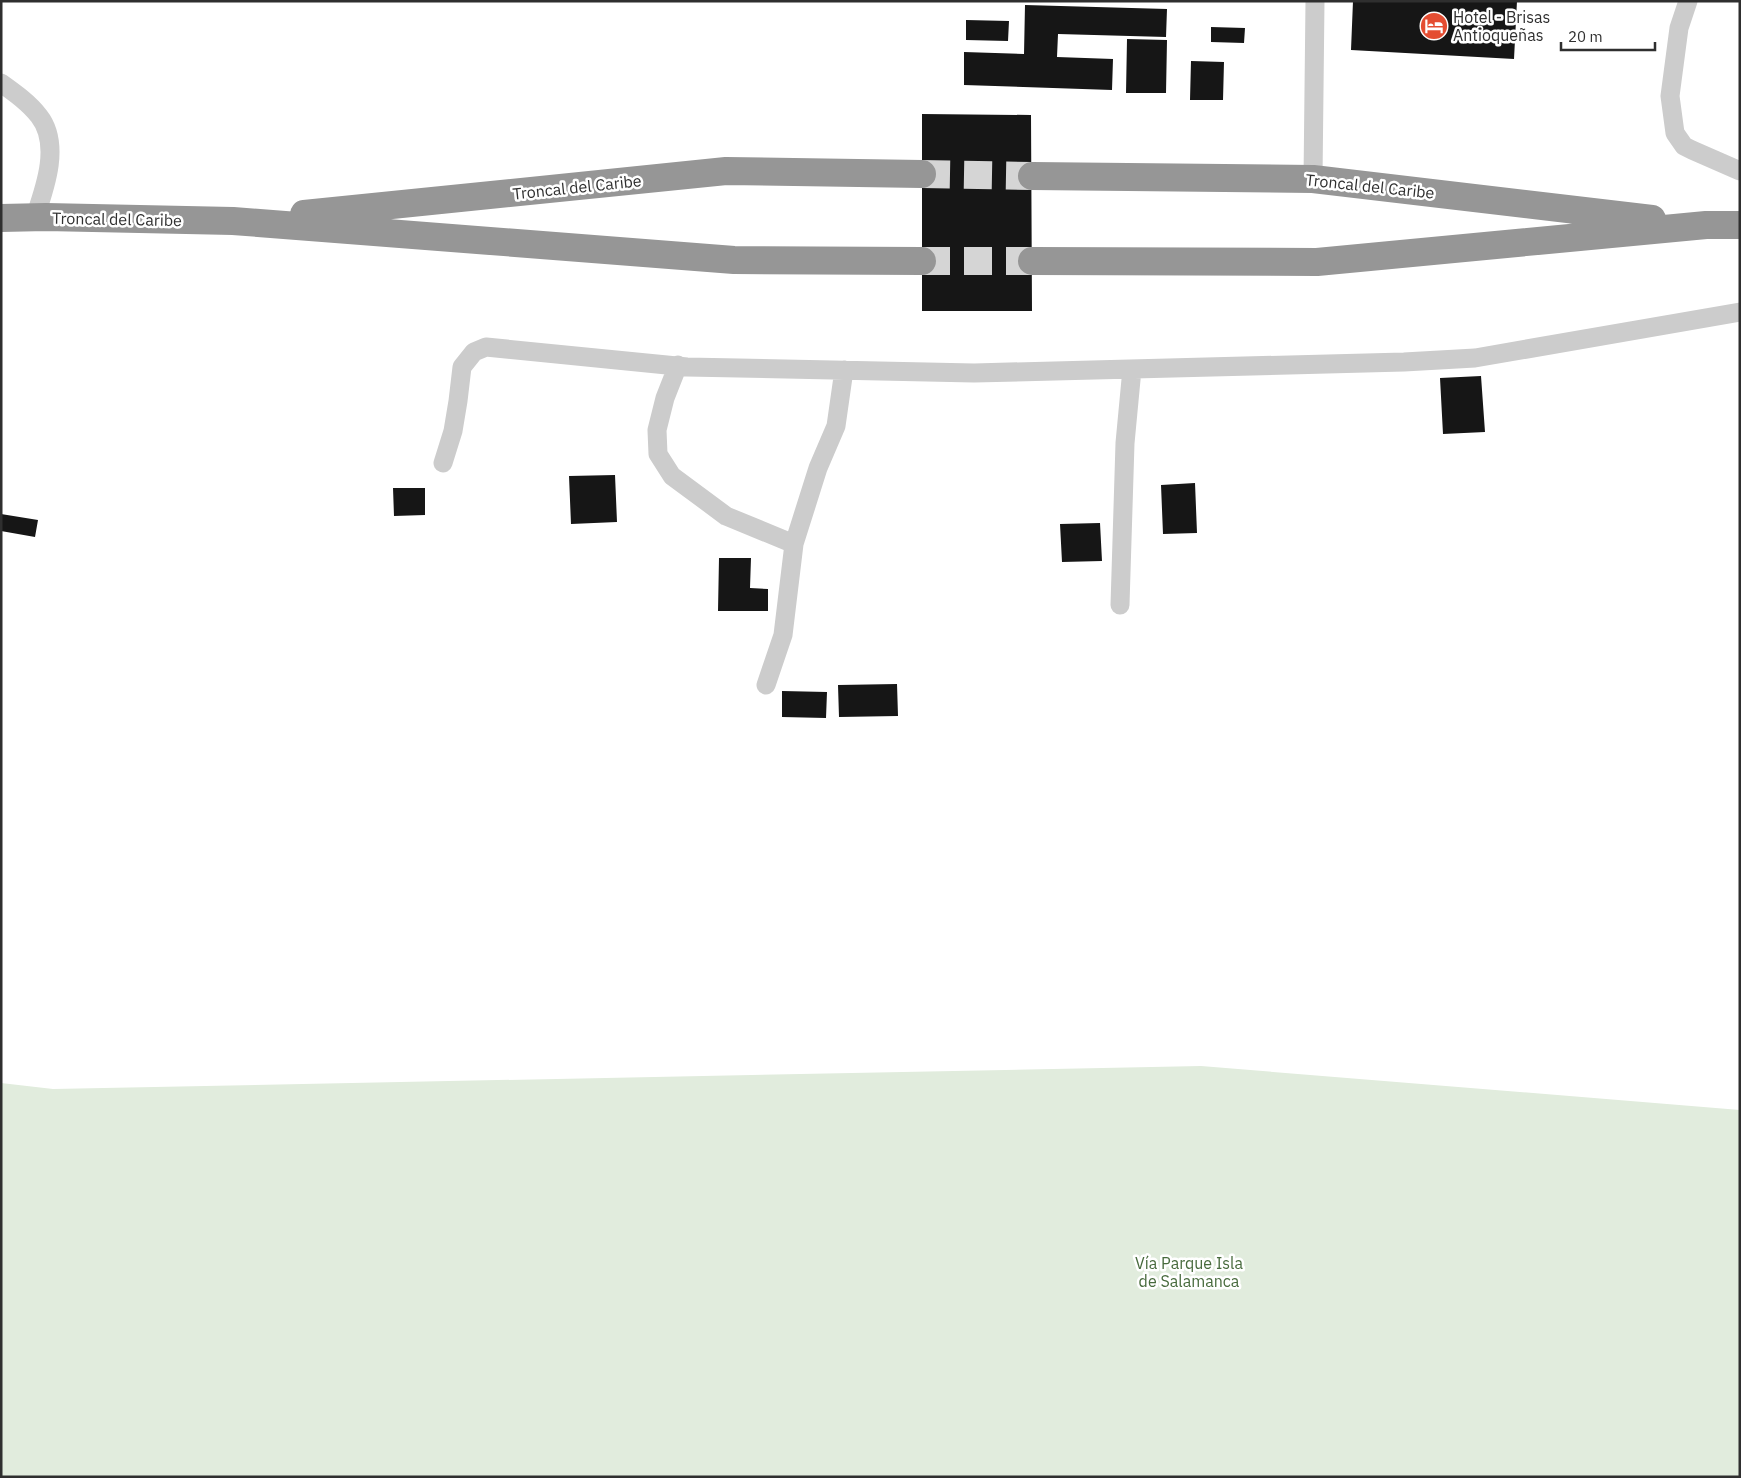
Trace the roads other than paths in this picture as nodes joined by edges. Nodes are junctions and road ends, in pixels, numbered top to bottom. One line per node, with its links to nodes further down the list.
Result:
1 (1315, 1): 7 (lane)
2 (1688, 1): 4 (lane)
3 (1, 83): 8 (lane)
4 (1740, 171)
5 (922, 174): 10 (highway, Troncal del Caribe)
6 (1032, 176): 7 (highway, Troncal del Caribe)
7 (1313, 179): 11 (highway, Troncal del Caribe)
8 (35, 217): 9 (highway, Troncal del Caribe); 10 (highway, Troncal del Caribe)
9 (1, 218)
10 (233, 222): 13 (highway, Troncal del Caribe)
11 (1706, 225): 12 (highway, Troncal del Caribe); 14 (highway, Troncal del Caribe)
12 (1740, 225)
13 (922, 261)
14 (1032, 261)
15 (1740, 312): 17 (lane)
16 (678, 366): 18 (lane); 19 (lane); 20 (lane)
17 (1132, 369): 18 (lane); 21 (lane)
18 (844, 370): 20 (lane)
19 (443, 463)
20 (794, 544): 22 (lane)
21 (1120, 605)
22 (766, 684)

